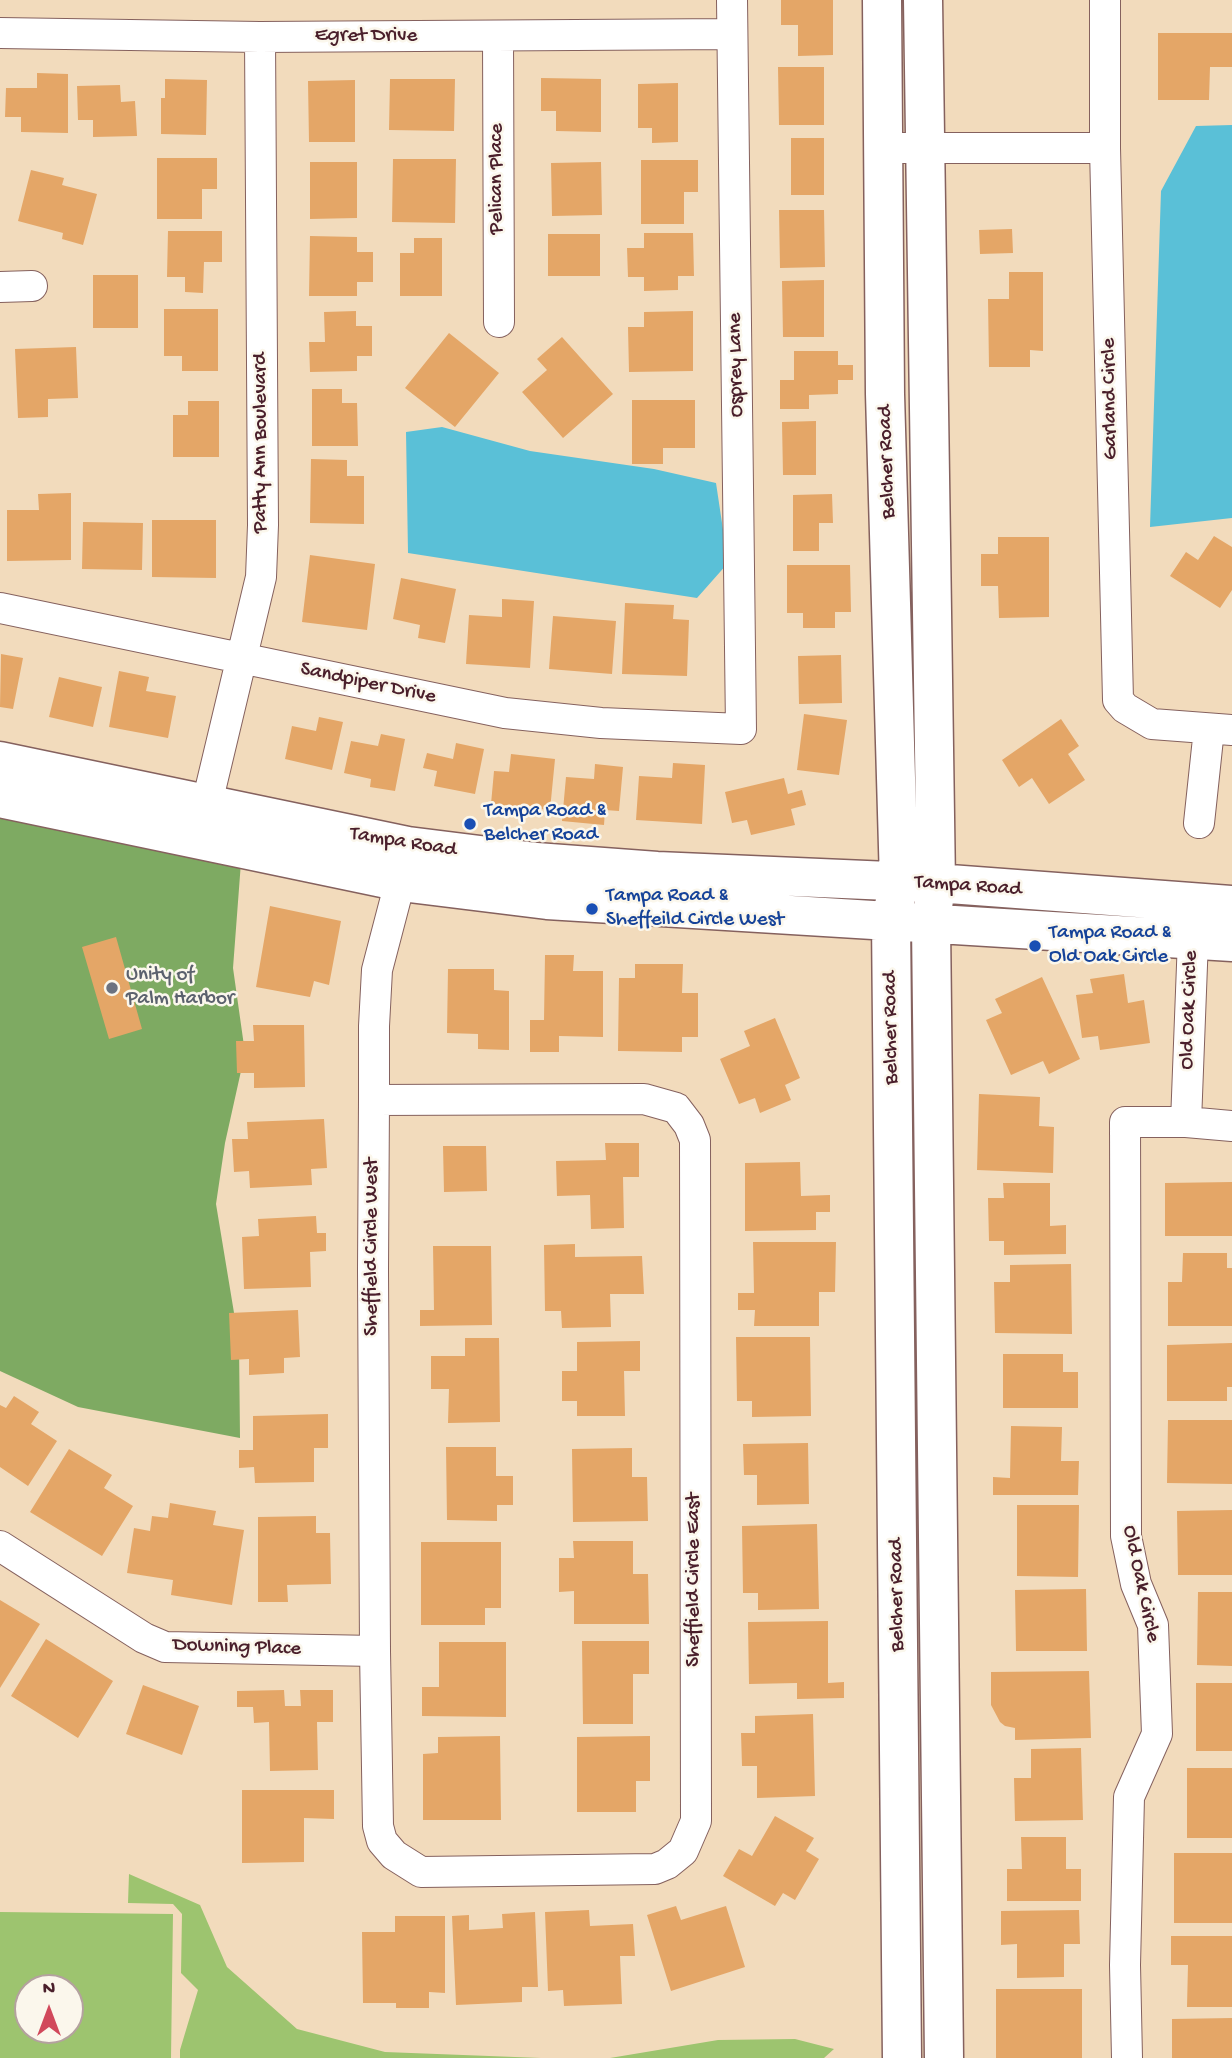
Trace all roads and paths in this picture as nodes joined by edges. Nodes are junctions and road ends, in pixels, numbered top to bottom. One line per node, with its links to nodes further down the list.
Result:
1 (732, 0): 6 (street, Osprey Lane)
2 (882, 0): 10 (main road, Belcher Road)
3 (923, 0): 9 (main road, Belcher Road)
4 (1105, 0): 11 (street, Garland Circle)
5 (0, 33): 7 (street, Egret Drive)
6 (732, 33): 8 (street, Egret Drive); 17 (street, Osprey Lane)
7 (260, 37): 8 (street, Egret Drive); 16 (street, Patty Ann Boulevard)
8 (498, 37): 14 (street, Pelican Place)
9 (924, 147): 10 (street); 11 (street); 24 (main road, Belcher Road)
10 (884, 148): 24 (main road, Belcher Road)
11 (1105, 148): 18 (street, Garland Circle)
12 (32, 286): 13 (street)
13 (0, 287)
14 (499, 322)
15 (0, 608): 16 (street, Sandpiper Drive)
16 (243, 657): 17 (street, Sandpiper Drive); 21 (street, Patty Ann Boulevard)
17 (741, 729)
18 (1220, 729): 22 (street, Garland Circle)
19 (0, 761): 21 (main road, Tampa Road)
20 (0, 798): 21 (main road, Tampa Road)
21 (202, 823): 23 (main road, Tampa Road)
22 (1199, 823)
23 (405, 864): 24 (main road, Tampa Road); 26 (main road, Tampa Road); 30 (street, Sheffield Circle West)
24 (917, 883): 25 (main road, Tampa Road); 26 (main road, Belcher Road); 27 (main road, Belcher Road)
25 (1232, 905)
26 (891, 920): 27 (main road, Tampa Road); 35 (main road, Belcher Road)
27 (931, 923): 28 (main road, Tampa Road); 36 (main road, Belcher Road)
28 (1193, 939): 29 (main road, Tampa Road); 31 (street, Old Oak Circle)
29 (1232, 942)
30 (374, 1100): 34 (street, Sheffield Circle West); 34 (street, Sheffield Circle East)
31 (1186, 1122): 32 (street, Old Oak Circle); 37 (street, Old Oak Circle)
32 (1232, 1126)
33 (0, 1546): 34 (street, Downing Place)
34 (375, 1651)
35 (902, 2058)
36 (944, 2058)
37 (1127, 2058)

